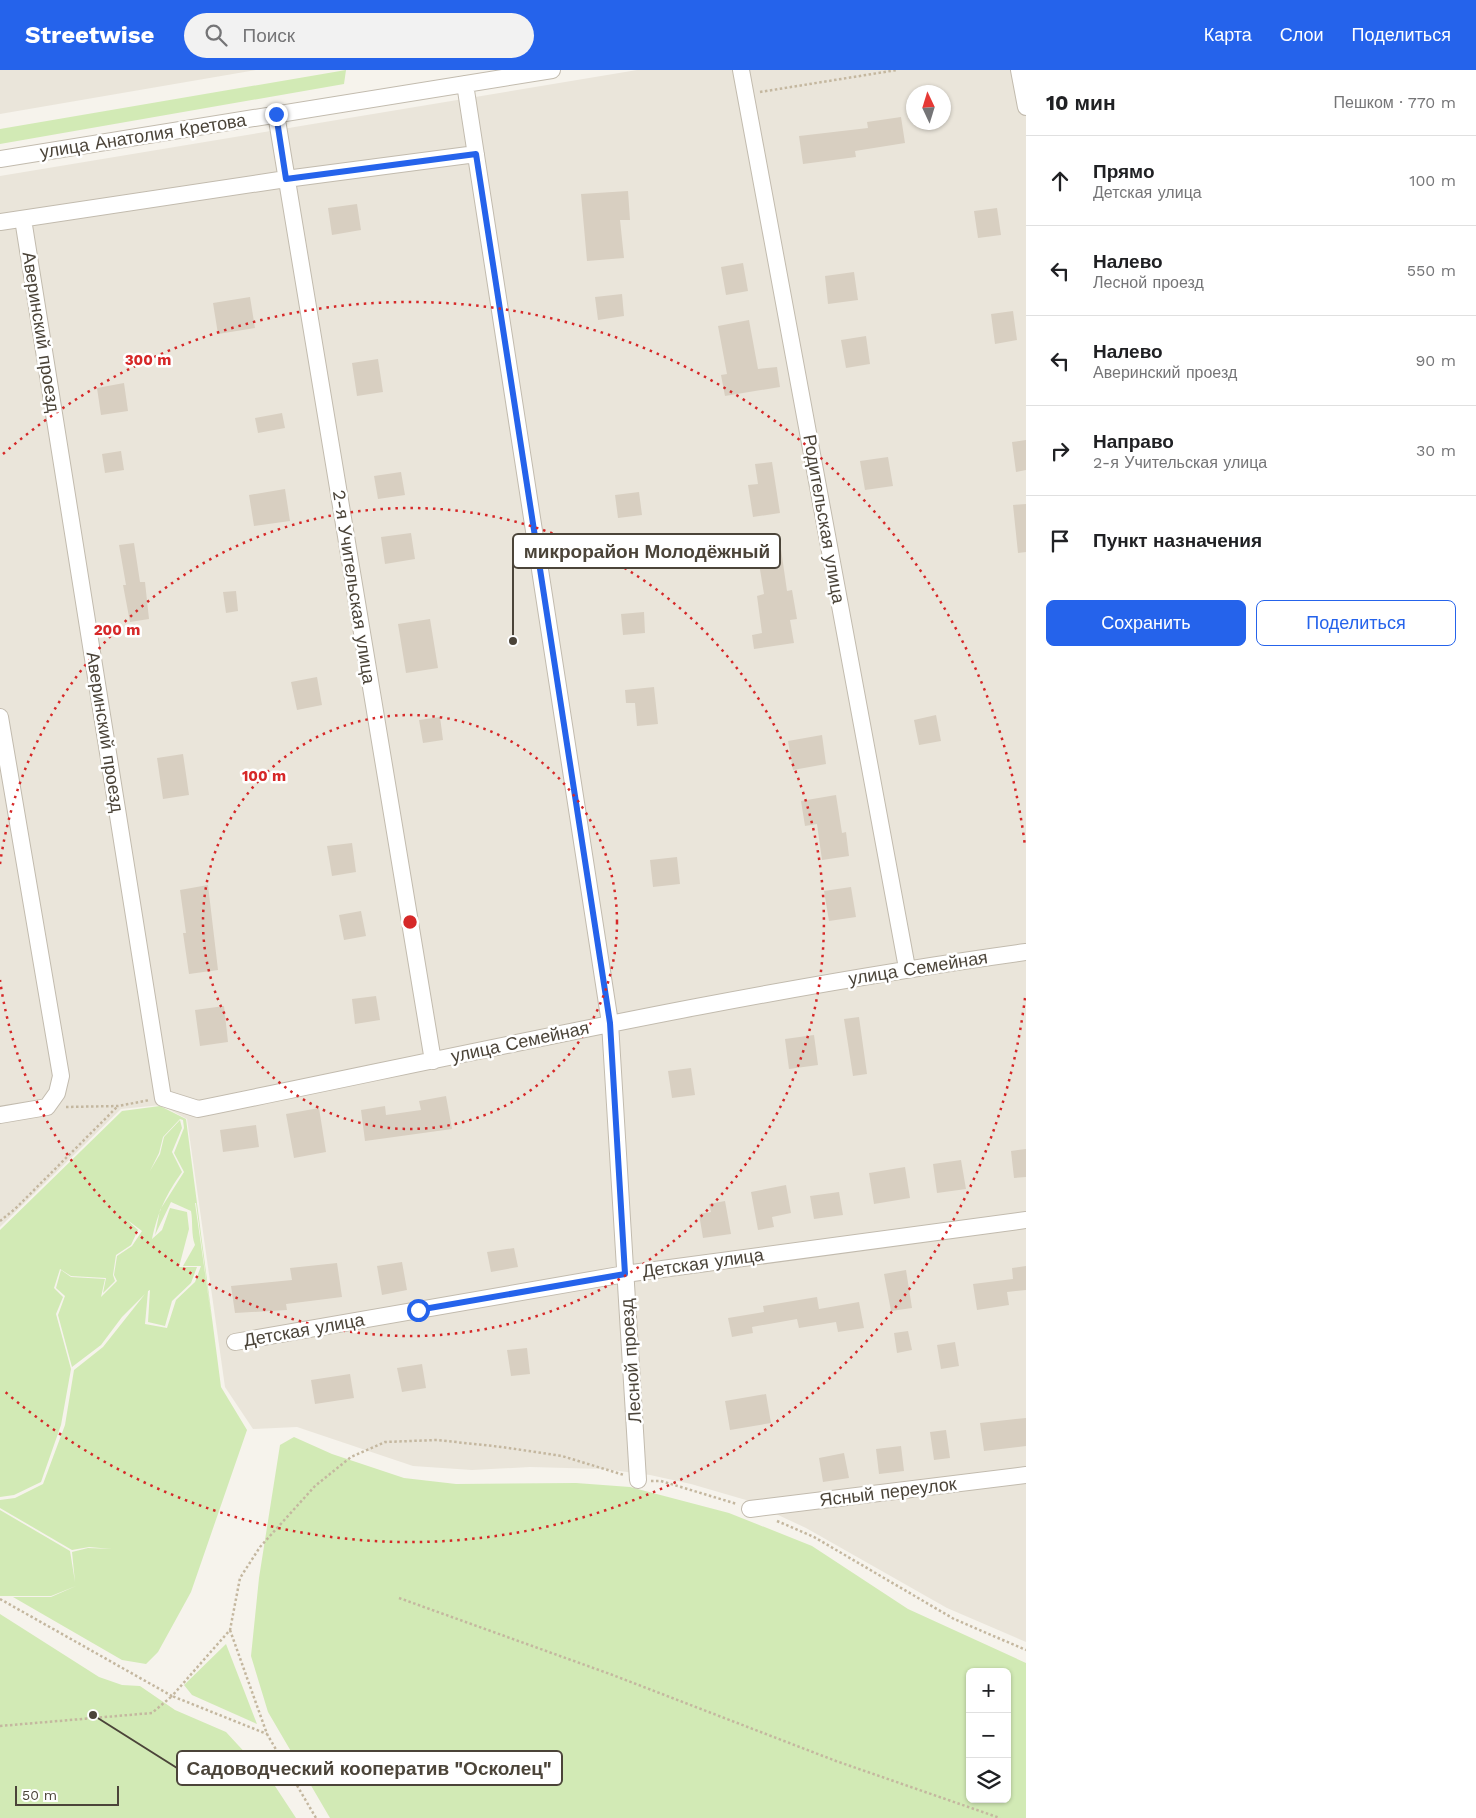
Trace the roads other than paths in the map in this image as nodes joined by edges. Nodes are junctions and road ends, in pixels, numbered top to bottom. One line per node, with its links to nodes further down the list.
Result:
1 (552, 70): 4 (street, улица Анатолия Кретова)
2 (741, 70): 14 (street, Родительская улица)
3 (1019, 70): 5 (street)
4 (465, 84): 6 (street, улица Анатолия Кретова); 7 (street, Лесной проезд)
5 (1026, 107)
6 (276, 114): 8 (street, улица Анатолия Кретова); 9 (street, 2-я Учительская улица)
7 (476, 154): 9 (street); 15 (street, Лесной проезд)
8 (0, 158)
9 (286, 179): 10 (street); 16 (street, 2-я Учительская улица)
10 (23, 218): 11 (street); 17 (street, Аверинский проезд)
11 (0, 222)
12 (0, 717): 18 (street)
13 (1026, 952): 14 (street, улица Семейная)
14 (907, 968): 15 (street, улица Семейная)
15 (610, 1023): 16 (street, улица Семейная); 20 (street, Лесной проезд)
16 (433, 1061): 17 (street, улица Семейная)
17 (163, 1098)
18 (0, 1115)
19 (1026, 1220): 20 (street, Детская улица)
20 (625, 1274): 21 (street, Детская улица); 23 (street, Лесной проезд)
21 (234, 1342)
22 (1026, 1475): 24 (street, Ясный переулок)
23 (638, 1480)
24 (750, 1509)

